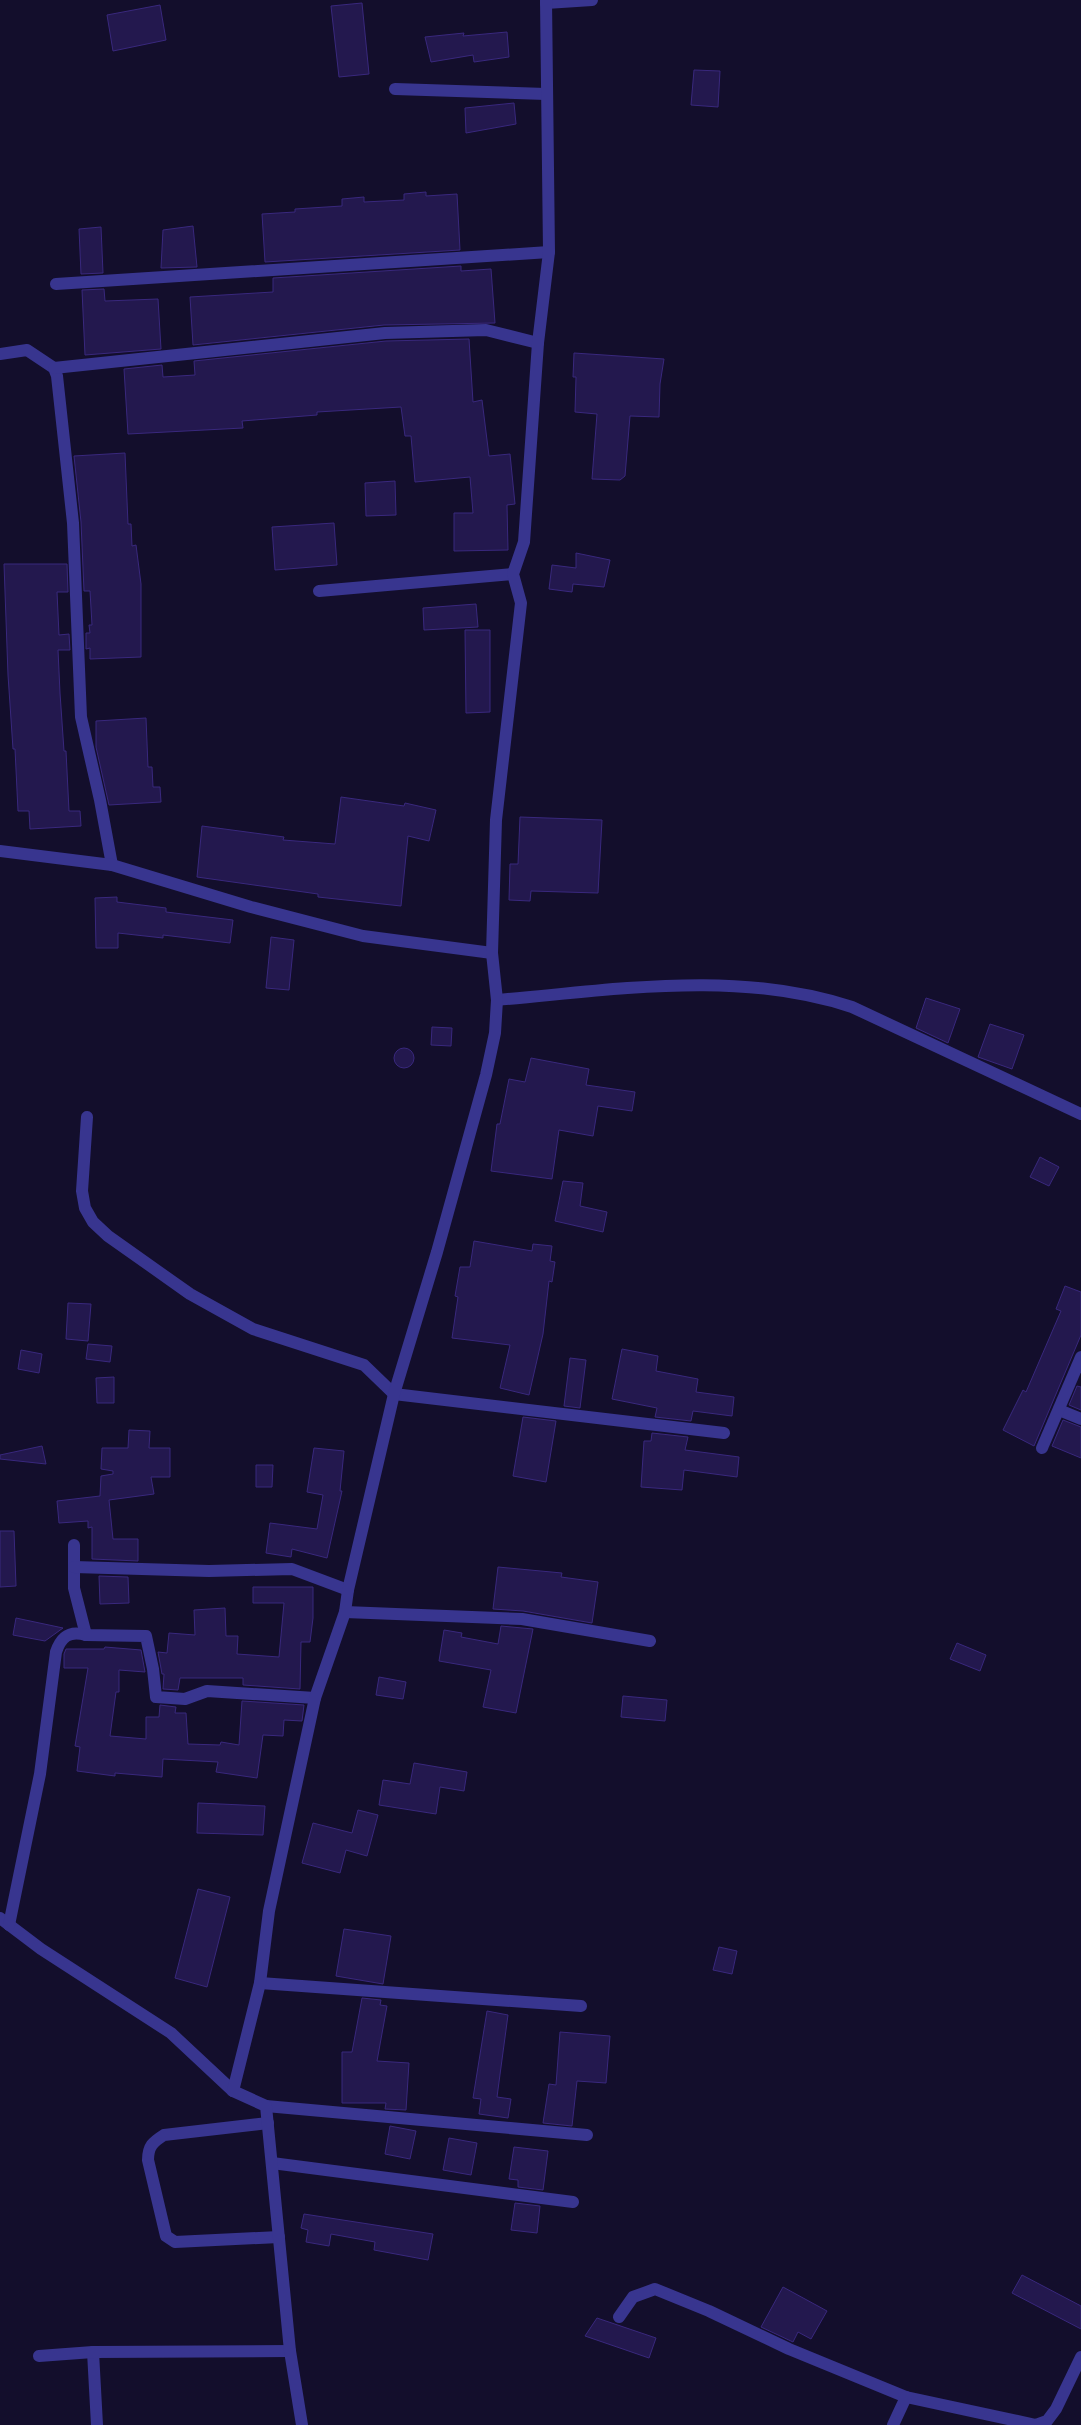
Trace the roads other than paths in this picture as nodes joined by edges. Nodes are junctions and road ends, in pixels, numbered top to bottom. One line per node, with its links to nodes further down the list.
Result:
1 (592, 0): 2 (street)
2 (546, 1): 4 (street)
3 (395, 89): 4 (street)
4 (546, 94): 5 (street)
5 (550, 252): 6 (street); 7 (street)
6 (56, 284)
7 (538, 343): 9 (street); 10 (street)
8 (0, 354): 9 (street)
9 (54, 368): 13 (street)
10 (512, 574): 11 (street); 14 (street)
11 (319, 591)
12 (0, 851): 13 (street)
13 (112, 865): 14 (street)
14 (492, 954): 15 (street)
15 (497, 1000): 16 (street); 19 (street)
16 (1081, 1114)
17 (87, 1117): 19 (street)
18 (1081, 1357): 20 (street)
19 (394, 1394): 22 (street); 26 (street)
20 (1059, 1410): 21 (street); 23 (street)
21 (1081, 1419)
22 (724, 1433)
23 (1042, 1448)
24 (74, 1545): 25 (street)
25 (74, 1566): 26 (street); 28 (street)
26 (348, 1590): 27 (street)
27 (345, 1612): 29 (street); 30 (street)
28 (86, 1635): 30 (street); 31 (street)
29 (650, 1641)
30 (315, 1698): 32 (street)
31 (5, 1921): 34 (street)
32 (260, 1983): 33 (street); 34 (street)
33 (582, 2006)
34 (233, 2091): 35 (street)
35 (266, 2106): 36 (street); 37 (street)
36 (268, 2123): 38 (street); 40 (street)
37 (587, 2135)
38 (272, 2163): 39 (street); 40 (street)
39 (573, 2202)
40 (279, 2238): 42 (street)
41 (618, 2317): 46 (street)
42 (290, 2351): 43 (street); 48 (street)
43 (93, 2352): 44 (street); 47 (street)
44 (39, 2356)
45 (1081, 2357): 46 (street)
46 (906, 2397): 49 (street)
47 (97, 2425)
48 (302, 2425)
49 (893, 2425)

